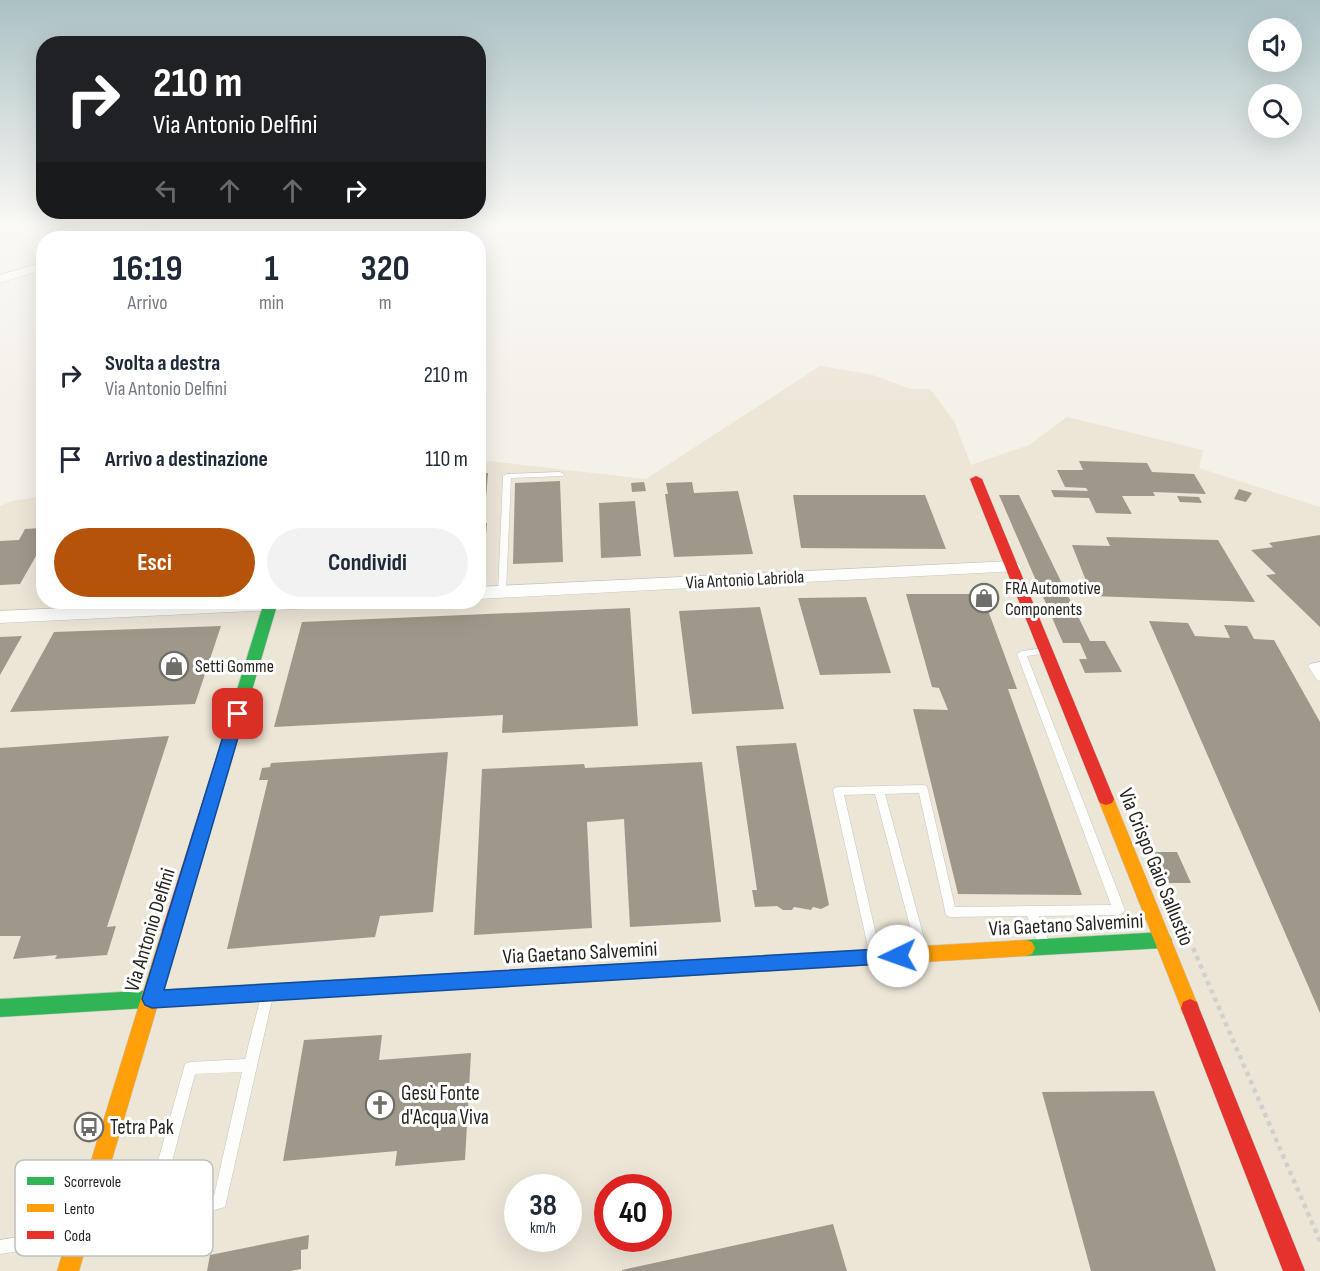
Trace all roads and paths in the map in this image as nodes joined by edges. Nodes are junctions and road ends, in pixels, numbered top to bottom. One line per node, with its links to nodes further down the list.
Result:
1 (560, 474): 4 (lane)
2 (975, 479): 3 (street, Via Crispo Gaio Sallustio)
3 (1011, 567): 4 (street, Via Antonio Labriola); 9 (street, Via Crispo Gaio Sallustio)
4 (502, 592): 5 (street, Via Antonio Labriola)
5 (486, 593)
6 (155, 609): 8 (street)
7 (269, 609): 19 (street, Via Antonio Delfini)
8 (0, 617)
9 (1046, 650): 13 (lane); 14 (street, Via Crispo Gaio Sallustio)
10 (1320, 665): 11 (lane)
11 (1320, 678)
12 (879, 790): 13 (lane); 16 (lane); 17 (lane)
13 (1031, 911): 15 (lane)
14 (1163, 940): 15 (street, Via Gaetano Salvemini); 29 (street, Via Crispo Gaio Sallustio)
15 (1045, 947): 16 (street, Via Gaetano Salvemini)
16 (922, 954): 17 (street, Via Gaetano Salvemini)
17 (875, 957): 18 (street, Via Gaetano Salvemini)
18 (267, 992): 19 (street, Via Gaetano Salvemini); 21 (lane)
19 (152, 999): 20 (street, Via Gaetano Salvemini); 22 (street, Via Antonio Delfini)
20 (0, 1008)
21 (250, 1065): 23 (lane); 24 (lane)
22 (102, 1160)
23 (165, 1160)
24 (213, 1204)
25 (15, 1245): 26 (lane)
26 (0, 1247)
27 (72, 1256): 28 (street, Via Antonio Delfini)
28 (68, 1271)
29 (1294, 1271)

